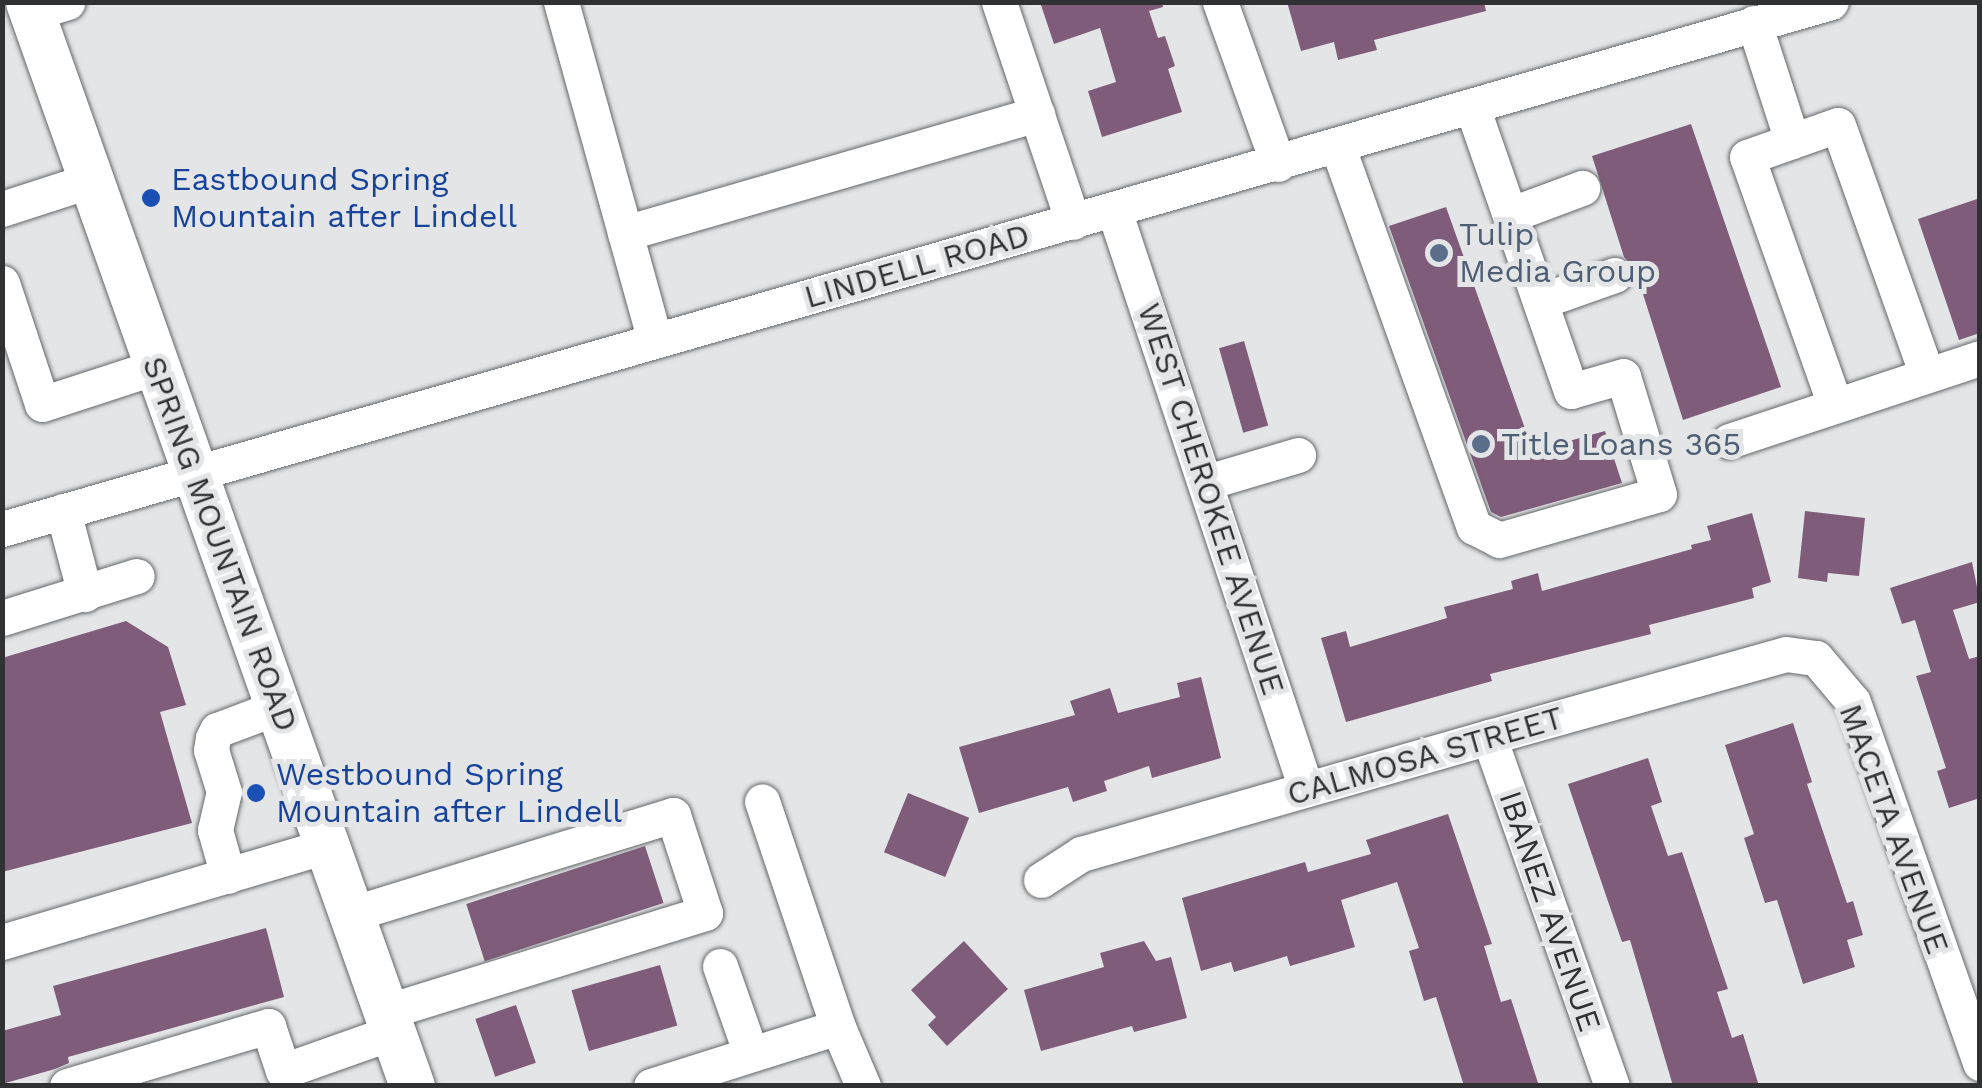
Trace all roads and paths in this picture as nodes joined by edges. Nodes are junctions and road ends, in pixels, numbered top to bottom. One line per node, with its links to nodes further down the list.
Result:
1 (561, 2): 18 (street)
2 (999, 2): 8 (street)
3 (1220, 2): 11 (street)
4 (1832, 2): 6 (street, LINDELL ROAD)
5 (42, 6): 12 (main road, SPRING MOUNTAIN ROAD)
6 (1754, 22): 7 (street, LINDELL ROAD); 9 (street)
7 (1472, 106): 10 (street, LINDELL ROAD); 16 (street)
8 (1037, 114): 17 (street); 18 (street)
9 (1792, 141): 25 (street); 26 (street)
10 (1337, 145): 11 (street, LINDELL ROAD); 21 (street)
11 (1278, 164): 15 (street, LINDELL ROAD)
12 (91, 180): 14 (street); 24 (main road, SPRING MOUNTAIN ROAD)
13 (1582, 188): 16 (street)
14 (2, 209)
15 (1114, 210): 17 (street, LINDELL ROAD); 30 (street, WEST CHEROKEE AVENUE)
16 (1512, 214): 21 (street)
17 (1073, 222): 22 (street, LINDELL ROAD)
18 (625, 232): 22 (street)
19 (1615, 274): 21 (street)
20 (2, 283): 24 (street)
21 (1541, 301)
22 (655, 340): 29 (street, LINDELL ROAD)
23 (1980, 358): 25 (street)
24 (156, 366): 29 (main road, SPRING MOUNTAIN ROAD)
25 (1927, 375): 26 (street)
26 (1835, 405): 27 (street)
27 (1729, 441)
28 (1298, 455): 30 (street)
29 (194, 473): 31 (street, LINDELL ROAD); 37 (main road, SPRING MOUNTAIN ROAD)
30 (1207, 482): 39 (street, WEST CHEROKEE AVENUE)
31 (62, 510): 32 (street, LINDELL ROAD); 34 (street)
32 (2, 529)
33 (137, 576): 34 (street)
34 (85, 594): 35 (street)
35 (2, 618)
36 (1816, 658): 38 (street, CALMOSA STREET); 50 (street, MACETA AVENUE)
37 (278, 707): 41 (main road, SPRING MOUNTAIN ROAD); 42 (street)
38 (1489, 736): 39 (street, CALMOSA STREET); 57 (street, IBANEZ AVENUE)
39 (1306, 789): 43 (street, CALMOSA STREET)
40 (762, 801): 48 (street)
41 (327, 846): 42 (street); 44 (main road, SPRING MOUNTAIN ROAD)
42 (228, 876): 45 (street)
43 (1041, 880)
44 (351, 914): 47 (main road, SPRING MOUNTAIN ROAD); 47 (street)
45 (2, 942)
46 (720, 966): 49 (street)
47 (390, 1022): 52 (street); 54 (main road, SPRING MOUNTAIN ROAD)
48 (838, 1027): 49 (street); 56 (street)
49 (751, 1054): 55 (street)
50 (1980, 1063)
51 (122, 1078): 52 (street); 53 (street)
52 (285, 1078)
53 (67, 1086)
54 (412, 1086)
55 (651, 1086)
56 (863, 1086)
57 (1612, 1086)

